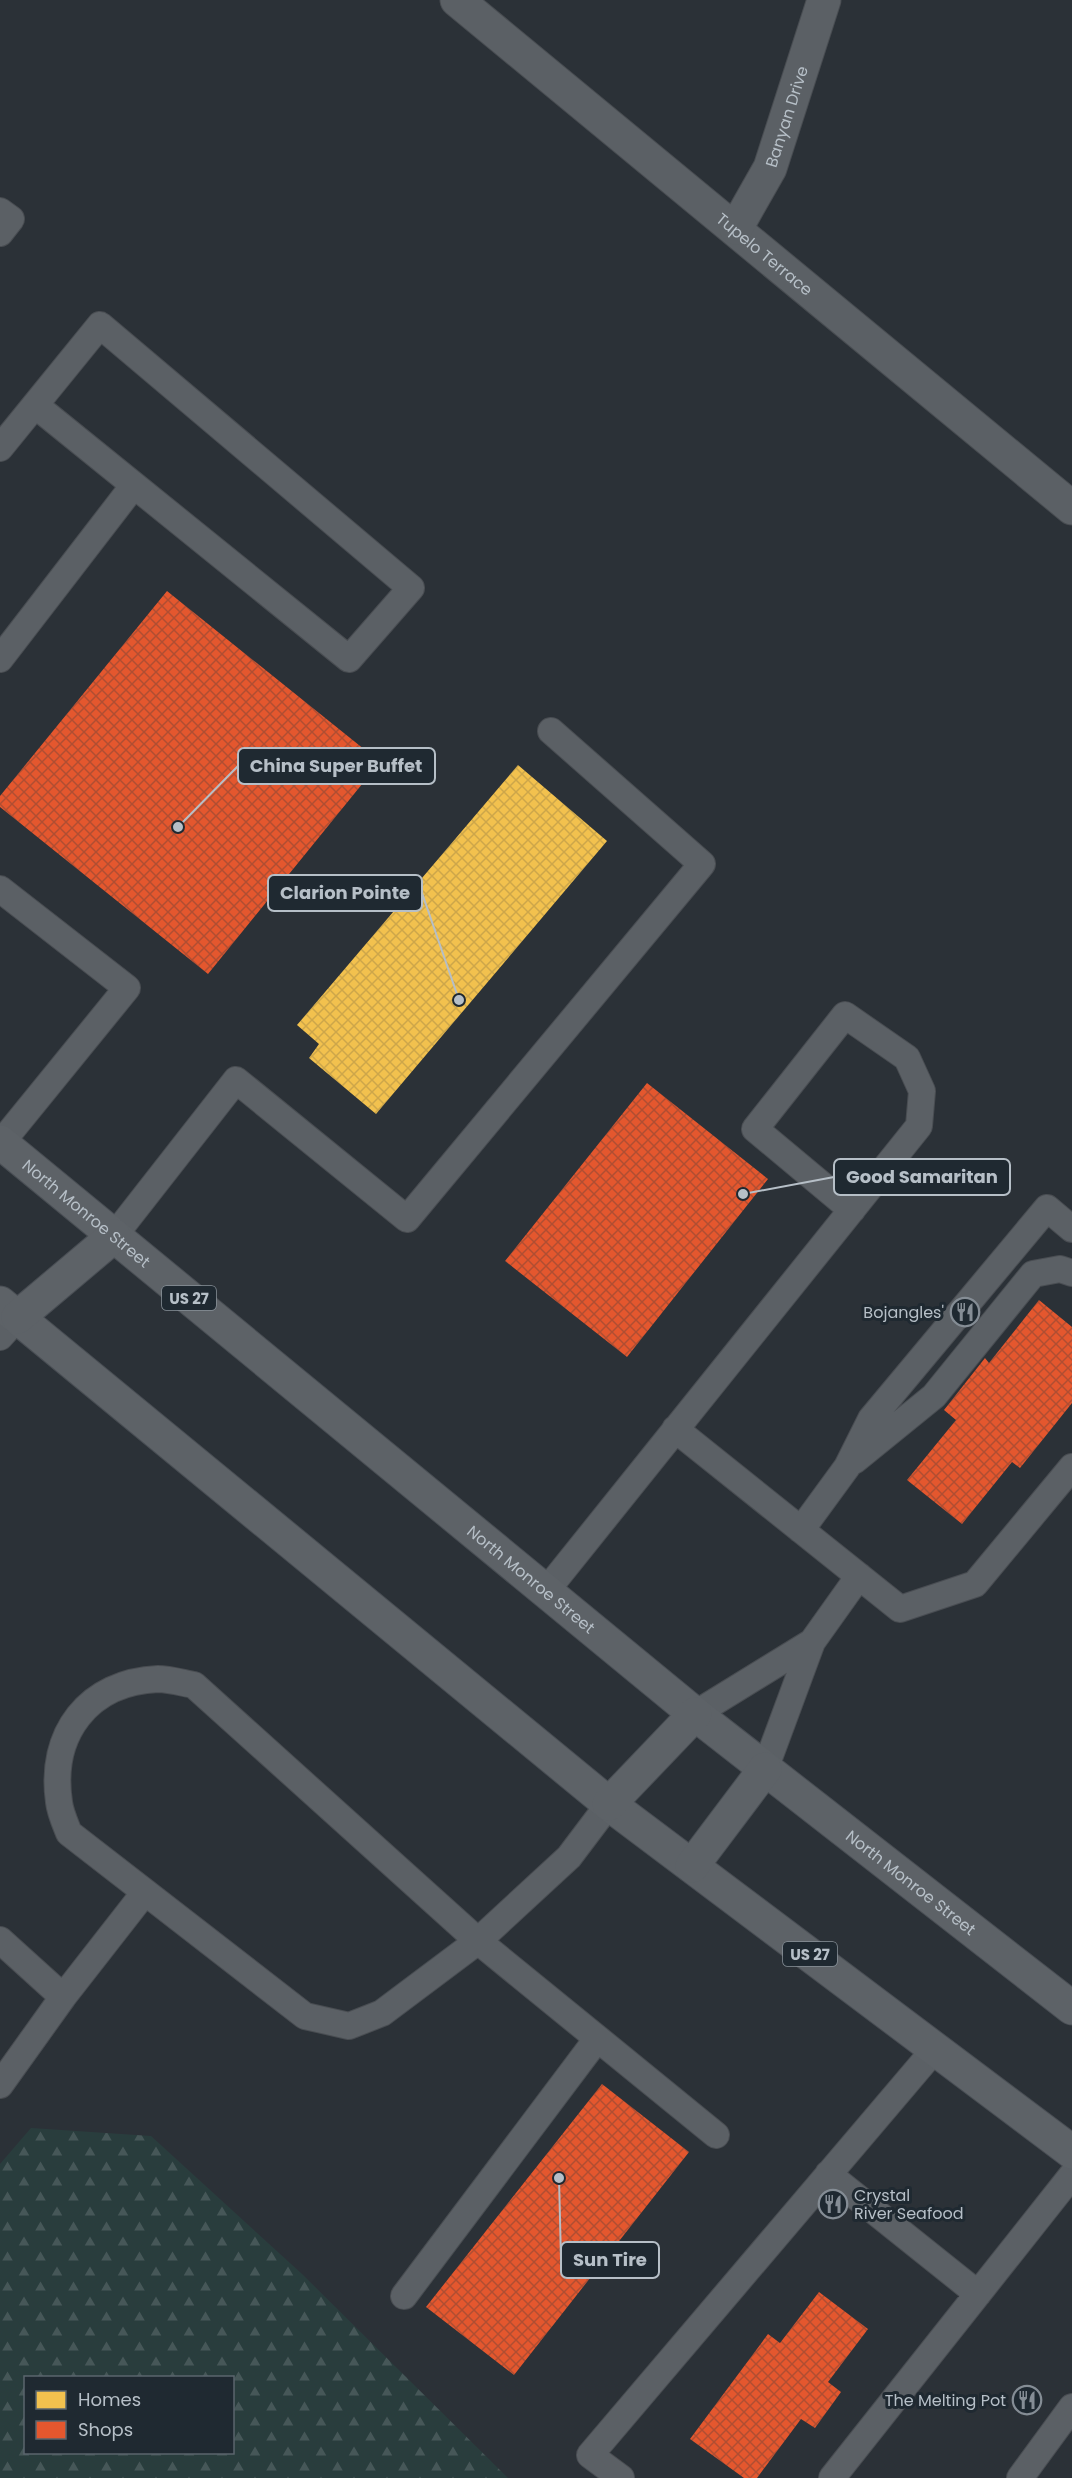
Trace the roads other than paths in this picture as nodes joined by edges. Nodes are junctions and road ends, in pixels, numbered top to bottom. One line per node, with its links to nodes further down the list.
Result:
1 (457, 0): 4 (street, Tupelo Terrace)
2 (824, 0): 4 (street, Banyan Drive)
3 (0, 211): 5 (lane)
4 (736, 228): 9 (street, Tupelo Terrace)
5 (0, 233)
6 (35, 405): 7 (lane); 8 (lane); 8 (lane)
7 (0, 448)
8 (134, 485): 10 (lane)
9 (1072, 508)
10 (0, 659)
11 (551, 731): 16 (lane)
12 (0, 889): 13 (lane)
13 (0, 1143): 16 (main road, North Monroe Street / US 27)
14 (852, 1210): 14 (lane); 19 (lane)
15 (1072, 1229): 20 (lane)
16 (114, 1236): 18 (main road); 24 (main road, North Monroe Street / US 27)
17 (1072, 1273): 20 (lane)
18 (6, 1319): 28 (main road, US 27)
19 (675, 1429): 22 (lane); 24 (lane)
20 (847, 1467): 22 (lane)
21 (1072, 1467): 23 (lane)
22 (801, 1530): 23 (lane)
23 (859, 1576): 25 (lane)
24 (546, 1591): 26 (main road, North Monroe Street / US 27)
25 (812, 1642): 26 (lane); 27 (lane)
26 (695, 1714): 27 (main road, North Monroe Street / US 27); 28 (main road)
27 (765, 1769): 29 (main road); 34 (main road, North Monroe Street / US 27)
28 (609, 1804): 29 (main road, US 27); 32 (lane)
29 (692, 1866): 36 (main road, US 27)
30 (145, 1892): 32 (lane); 32 (lane); 33 (lane)
31 (0, 1940): 33 (lane)
32 (478, 1941): 35 (lane)
33 (63, 1996): 37 (lane)
34 (1072, 2008)
35 (597, 2039): 38 (lane); 43 (lane)
36 (935, 2049): 39 (main road, US 27); 40 (lane)
37 (0, 2085)
38 (716, 2135)
39 (1072, 2152)
40 (828, 2174): 42 (lane); 45 (lane)
41 (1072, 2175): 42 (lane)
42 (978, 2294): 46 (lane)
43 (404, 2296)
44 (1072, 2406): 47 (lane)
45 (621, 2478)
46 (832, 2478)
47 (1020, 2478)

